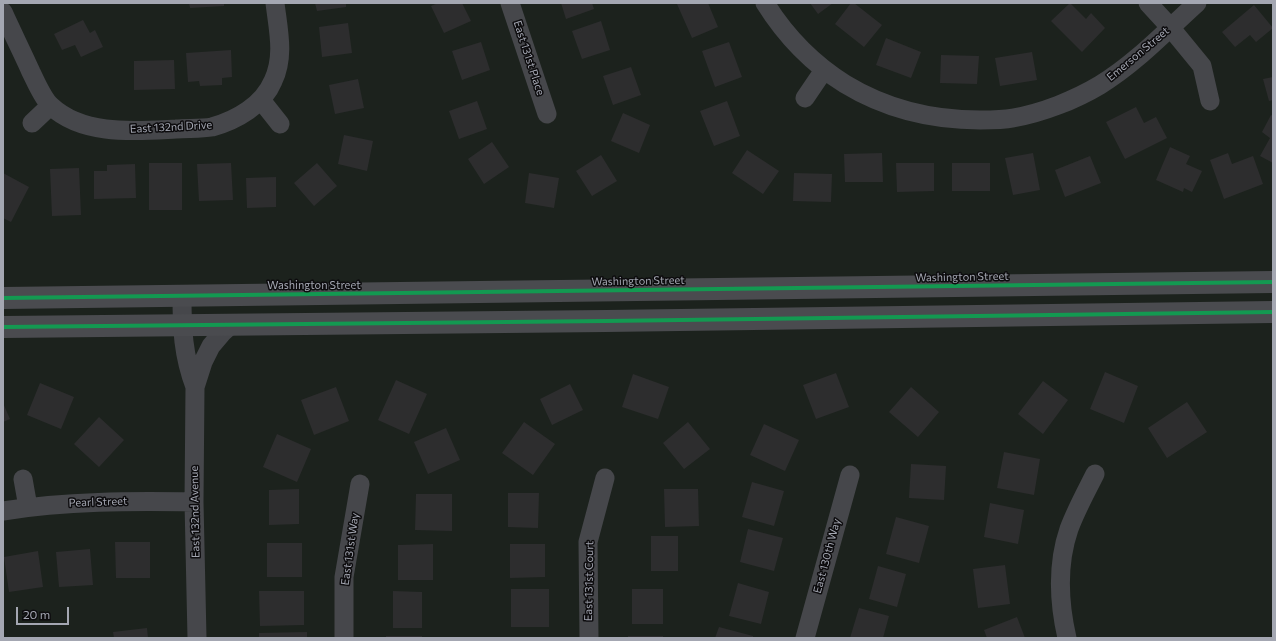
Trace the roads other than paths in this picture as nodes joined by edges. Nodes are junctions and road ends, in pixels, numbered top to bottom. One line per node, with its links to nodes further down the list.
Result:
1 (275, 3): 10 (street, East 132nd Drive)
2 (510, 3): 13 (street, East 131st Place)
3 (765, 3): 8 (street, Emerson Street)
4 (1148, 3): 7 (street)
5 (1197, 3): 7 (street, Emerson Street)
6 (3, 12): 12 (street, East 132nd Drive)
7 (1170, 27): 8 (street, Emerson Street); 11 (street)
8 (824, 70): 9 (street)
9 (805, 98)
10 (261, 100): 12 (street, East 132nd Drive); 15 (street)
11 (1210, 101)
12 (50, 106): 14 (street)
13 (547, 114)
14 (32, 123)
15 (280, 124)
16 (1273, 282): 17 (main road, Washington Street)
17 (182, 296): 18 (main road, Washington Street); 21 (street, East 132nd Avenue)
18 (3, 298)
19 (1273, 312): 20 (main road)
20 (232, 324): 21 (main road); 23 (street, East 132nd Avenue)
21 (182, 325): 22 (main road); 23 (street, East 132nd Avenue)
22 (3, 327)
23 (195, 387): 29 (street, East 132nd Avenue)
24 (1095, 474): 36 (street)
25 (850, 475): 35 (street, East 130th Way)
26 (605, 478): 34 (street, East 131st Court)
27 (23, 479): 30 (street)
28 (360, 484): 33 (street, East 131st Way)
29 (194, 502): 30 (street, Pearl Street); 32 (street, East 132nd Avenue)
30 (28, 507): 31 (street, Pearl Street)
31 (3, 511)
32 (198, 638)
33 (344, 638)
34 (589, 638)
35 (805, 638)
36 (1067, 638)

